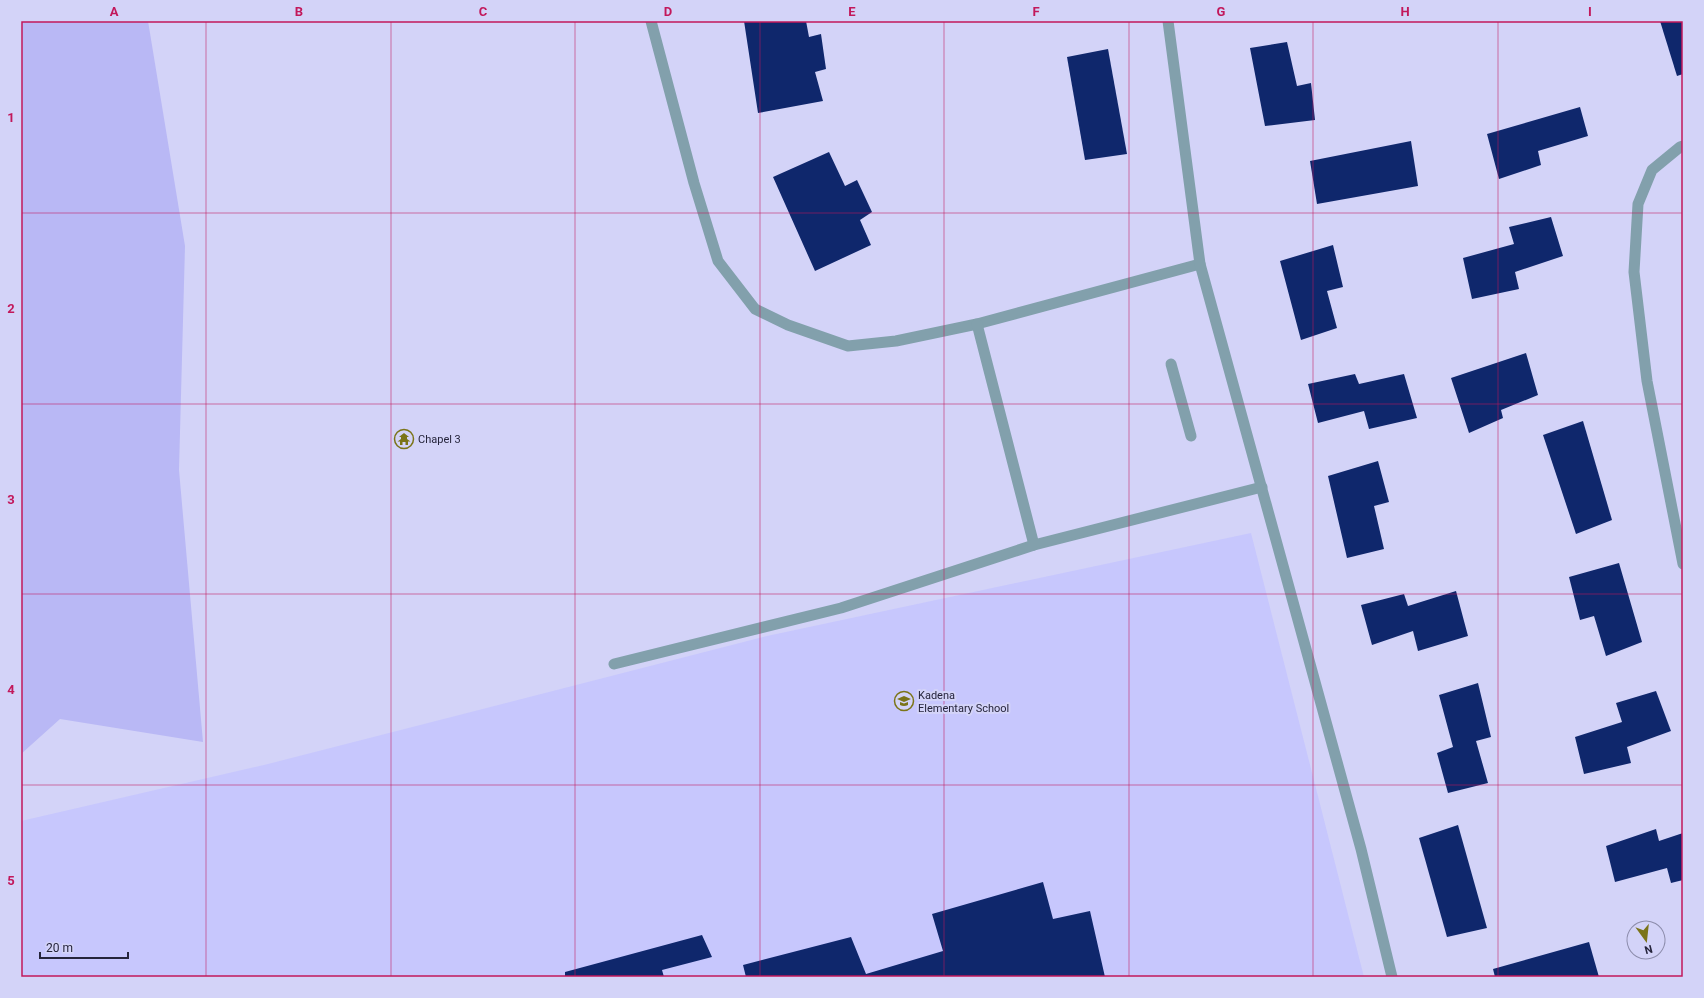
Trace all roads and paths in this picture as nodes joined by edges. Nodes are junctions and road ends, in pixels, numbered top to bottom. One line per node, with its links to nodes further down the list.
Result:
1 (651, 21): 5 (lane)
2 (1168, 21): 4 (lane)
3 (1683, 146): 10 (lane)
4 (1200, 264): 5 (lane); 8 (lane)
5 (977, 324): 9 (lane)
6 (1171, 364): 7 (lane)
7 (1191, 436)
8 (1262, 487): 9 (lane); 12 (lane)
9 (1034, 545): 11 (lane)
10 (1683, 564)
11 (614, 664)
12 (1392, 977)

